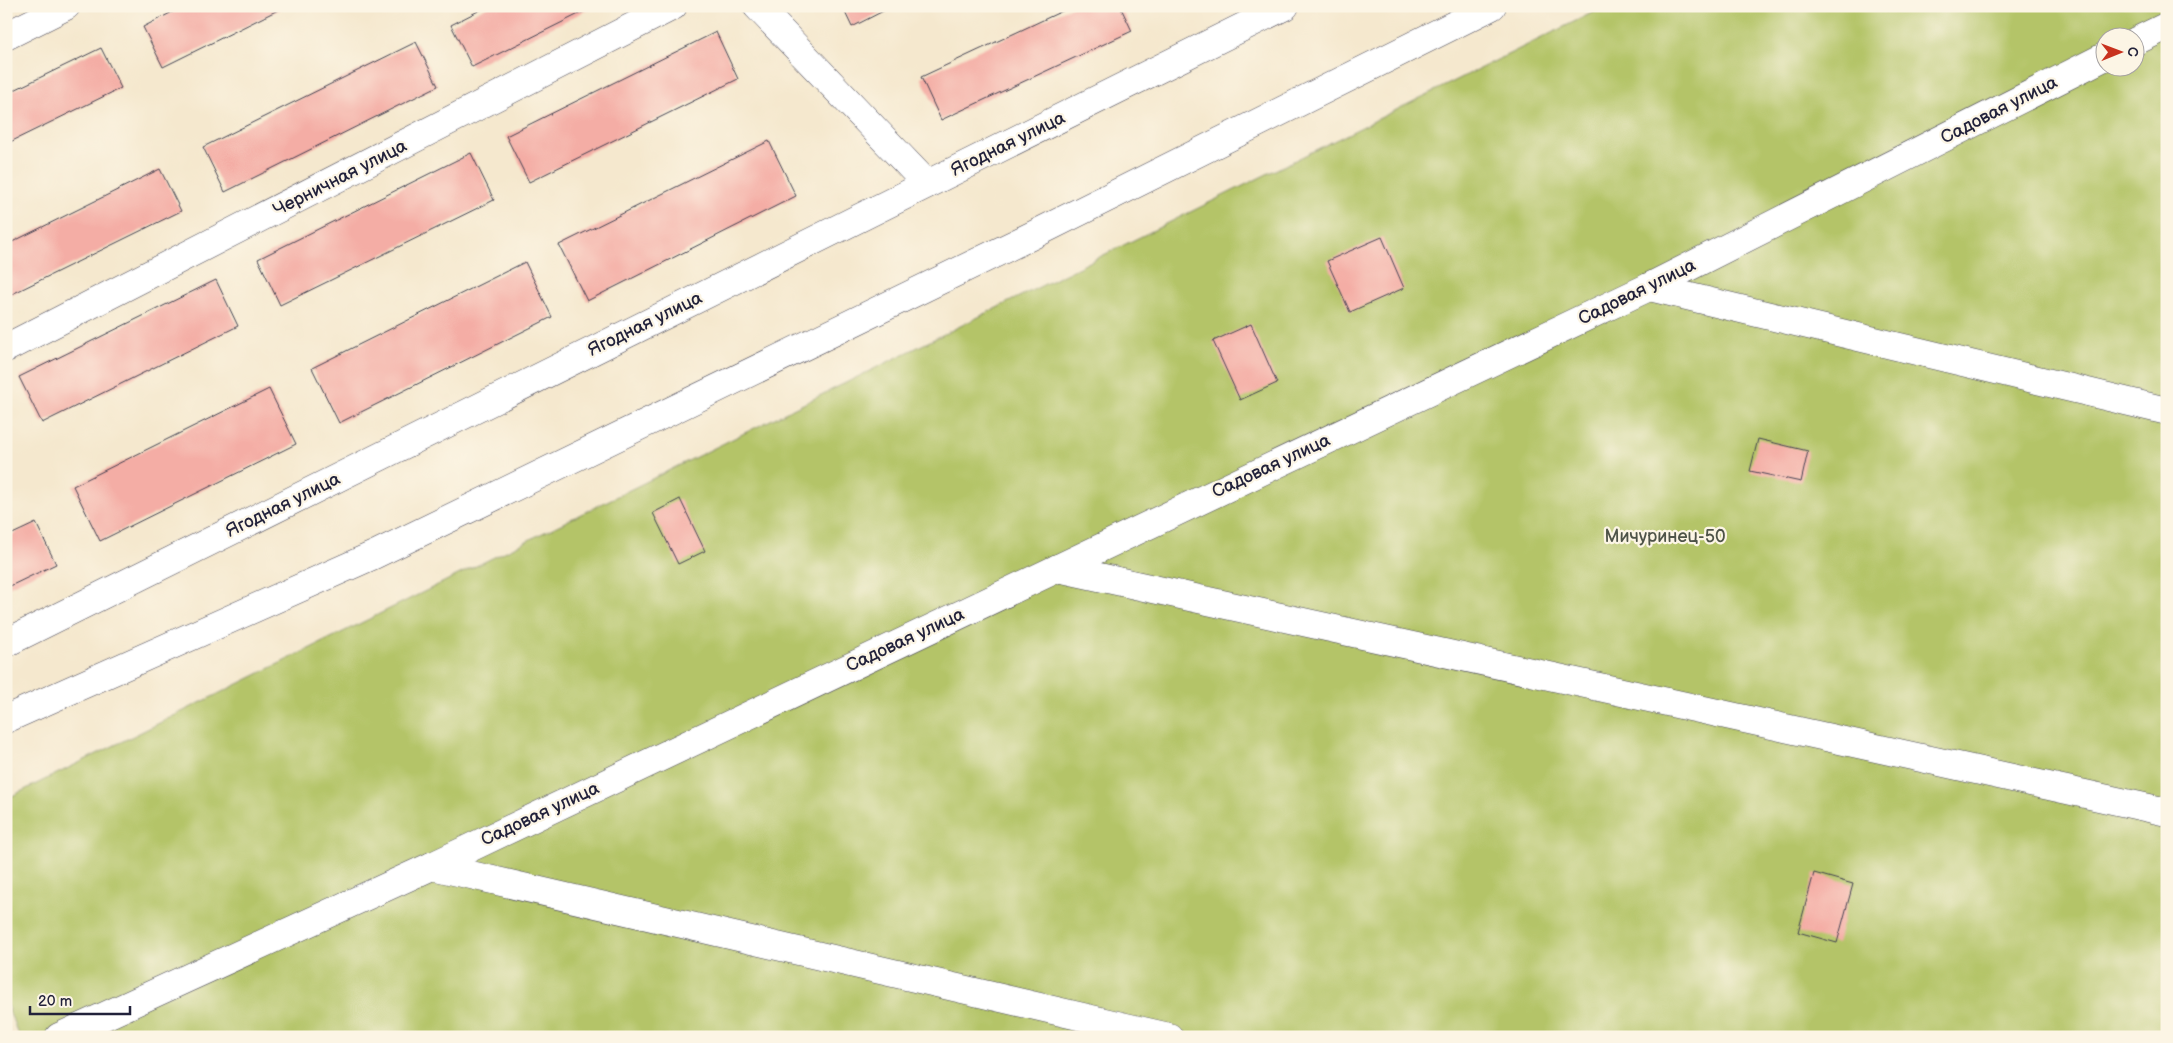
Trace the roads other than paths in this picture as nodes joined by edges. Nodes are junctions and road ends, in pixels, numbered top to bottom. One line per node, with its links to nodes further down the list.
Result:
1 (66, 6): 7 (street)
2 (674, 6): 12 (street, Черничная улица)
3 (757, 6): 10 (street)
4 (1284, 6): 10 (street, Ягодная улица)
5 (1492, 6): 16 (street)
6 (2167, 26): 8 (street)
7 (6, 36)
8 (2146, 36)
9 (2096, 61): 11 (street, Садовая улица)
10 (927, 184): 15 (street, Ягодная улица)
11 (1649, 287): 13 (street); 14 (street, Садовая улица)
12 (6, 348)
13 (2167, 411)
14 (1058, 568): 17 (street); 18 (street, Садовая улица)
15 (6, 643)
16 (6, 719)
17 (2167, 812)
18 (432, 866): 19 (street, Садовая улица); 20 (street)
19 (59, 1037)
20 (1169, 1037)

